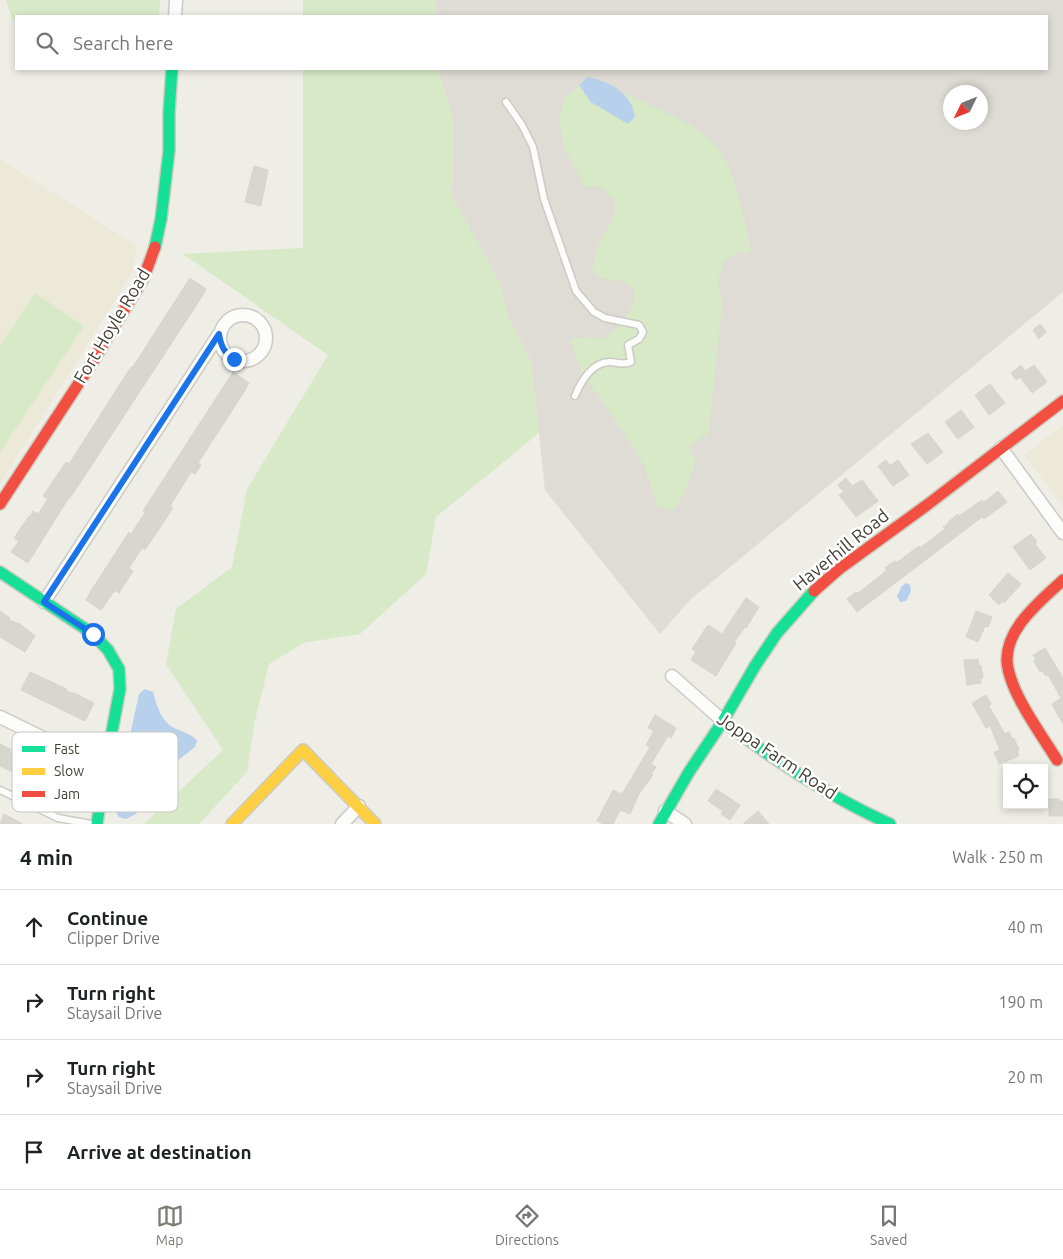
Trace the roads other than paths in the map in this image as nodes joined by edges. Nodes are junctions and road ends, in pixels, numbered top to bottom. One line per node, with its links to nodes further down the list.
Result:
1 (176, 0): 2 (street)
2 (175, 15)
3 (172, 70): 9 (street, Fort Hoyle Road)
4 (506, 102): 6 (lane)
5 (219, 334): 13 (street)
6 (575, 396)
7 (1063, 401): 8 (street, Haverhill Road)
8 (1001, 448): 10 (street); 16 (street, Haverhill Road)
9 (0, 504)
10 (1063, 533)
11 (0, 572): 13 (street)
12 (1063, 580): 19 (street)
13 (44, 602): 18 (street)
14 (672, 676): 16 (street, Joppa Farm Road)
15 (0, 716): 17 (street)
16 (723, 721): 23 (street, Haverhill Road); 31 (street, Joppa Farm Road)
17 (32, 732)
18 (112, 732)
19 (1057, 760)
20 (0, 790): 21 (lane)
21 (12, 796)
22 (359, 806): 26 (street); 27 (street); 28 (street)
23 (665, 811): 29 (street, Haverhill Road); 30 (street)
24 (46, 812): 25 (lane)
25 (91, 824)
26 (232, 824)
27 (342, 824)
28 (375, 824)
29 (659, 824)
30 (685, 824)
31 (890, 824)

